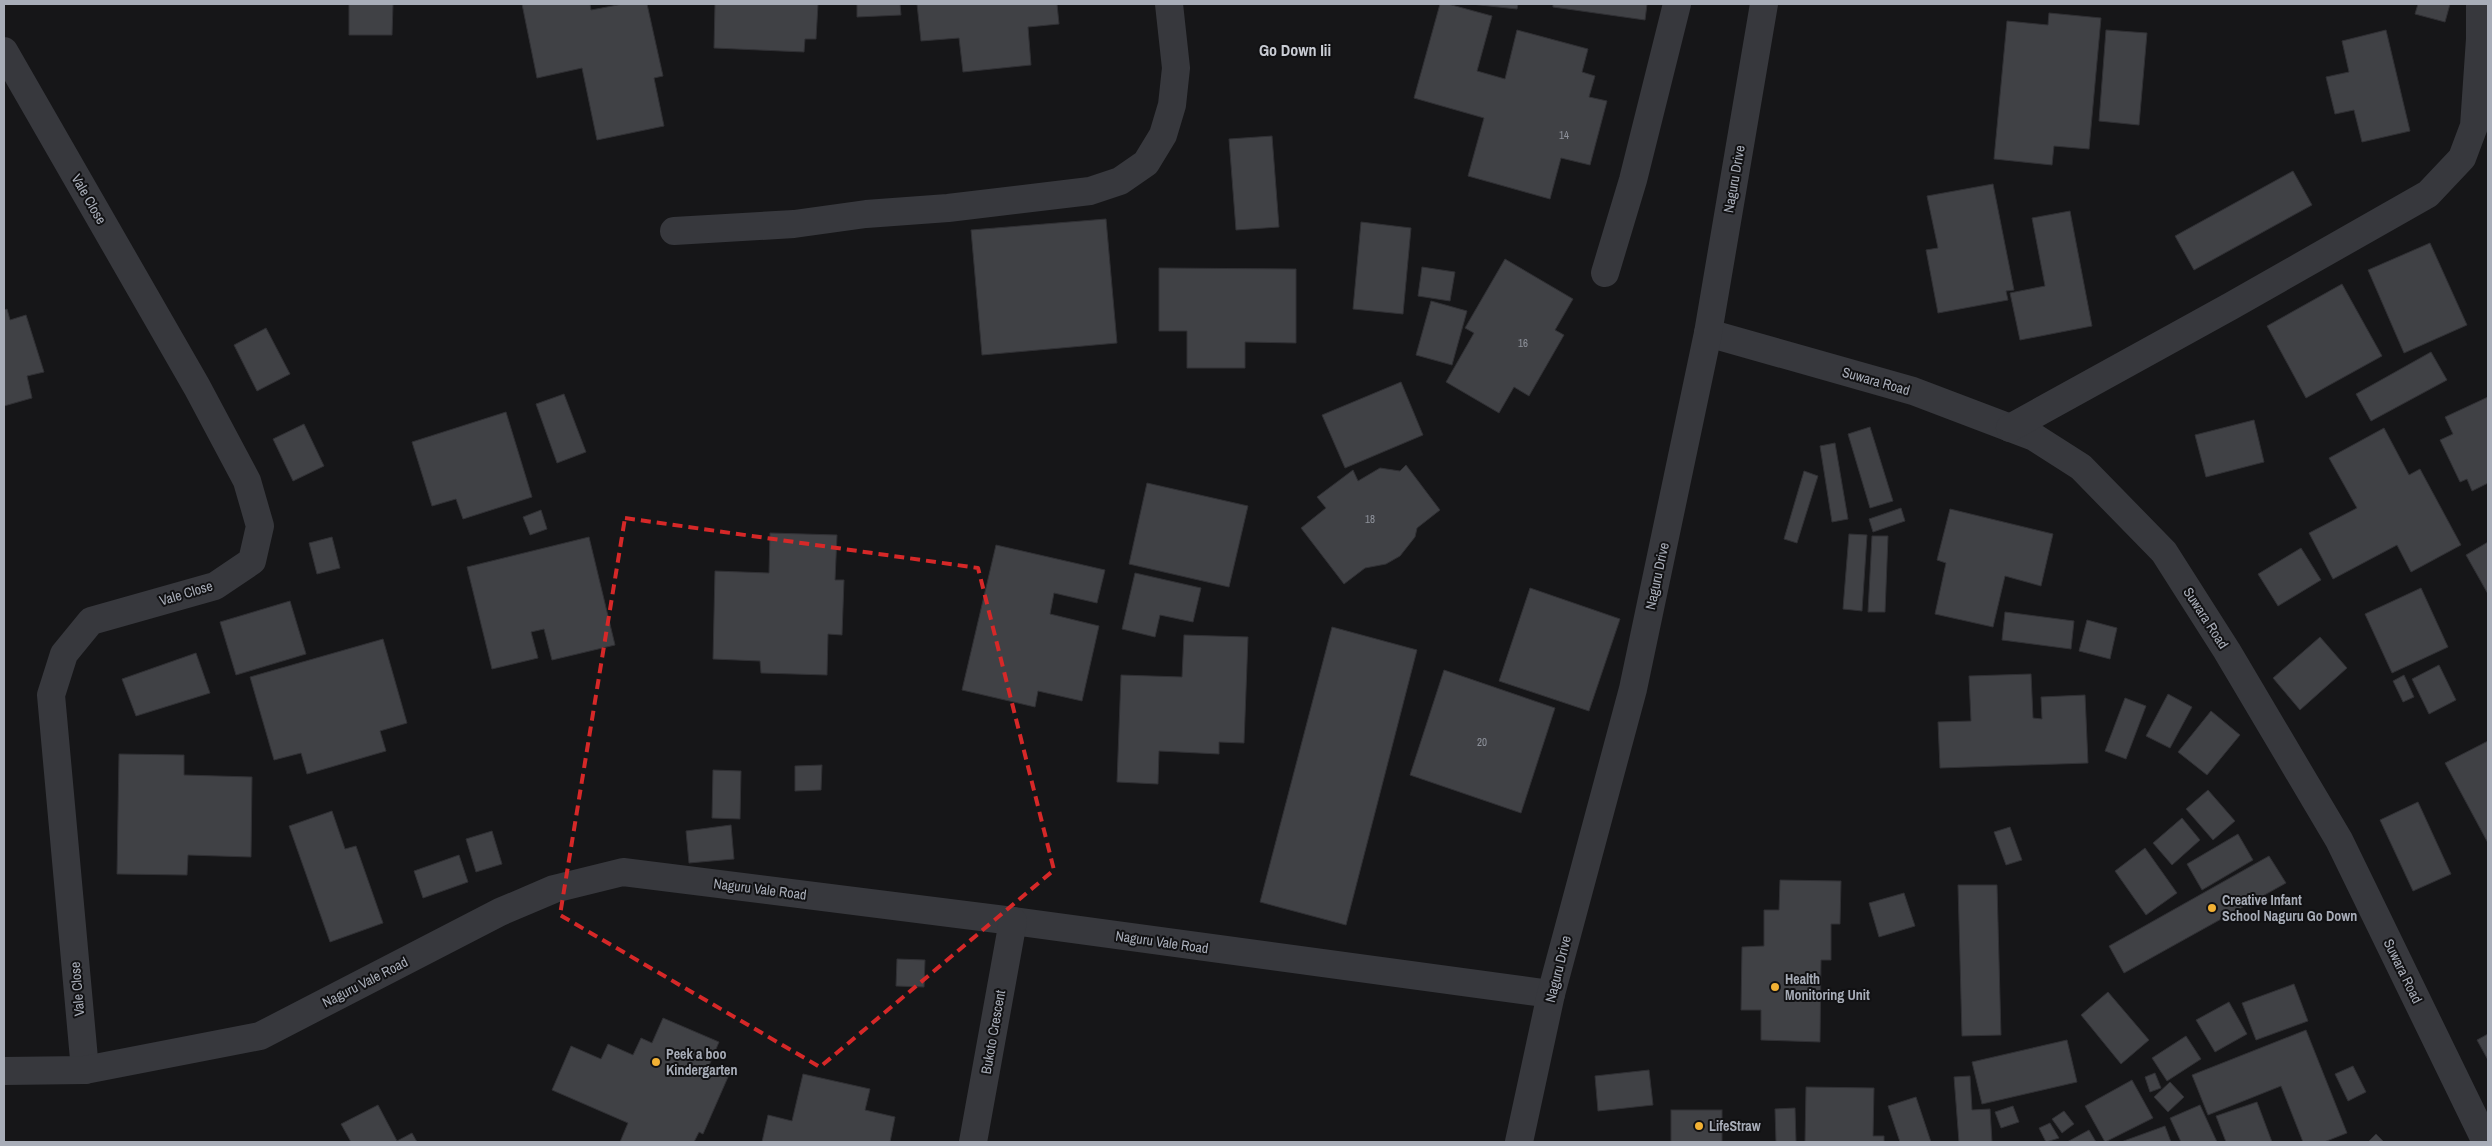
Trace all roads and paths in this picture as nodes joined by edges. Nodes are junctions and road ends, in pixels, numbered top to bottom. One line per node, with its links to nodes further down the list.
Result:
1 (1169, 4): 6 (street)
2 (1677, 4): 7 (street)
3 (1764, 4): 8 (street, Naguru Drive)
4 (2480, 4): 9 (street)
5 (4, 51): 12 (street, Vale Close)
6 (674, 231)
7 (1605, 274)
8 (1708, 333): 9 (street, Suwara Road); 11 (street, Naguru Drive)
9 (2010, 428): 16 (street, Suwara Road)
10 (1013, 921): 11 (street, Naguru Vale Road); 12 (street, Naguru Vale Road); 14 (street, Bukoto Crescent)
11 (1551, 994): 15 (street, Naguru Drive)
12 (85, 1070): 13 (street, Naguru Vale Road)
13 (4, 1071)
14 (973, 1142)
15 (1519, 1142)
16 (2486, 1142)

